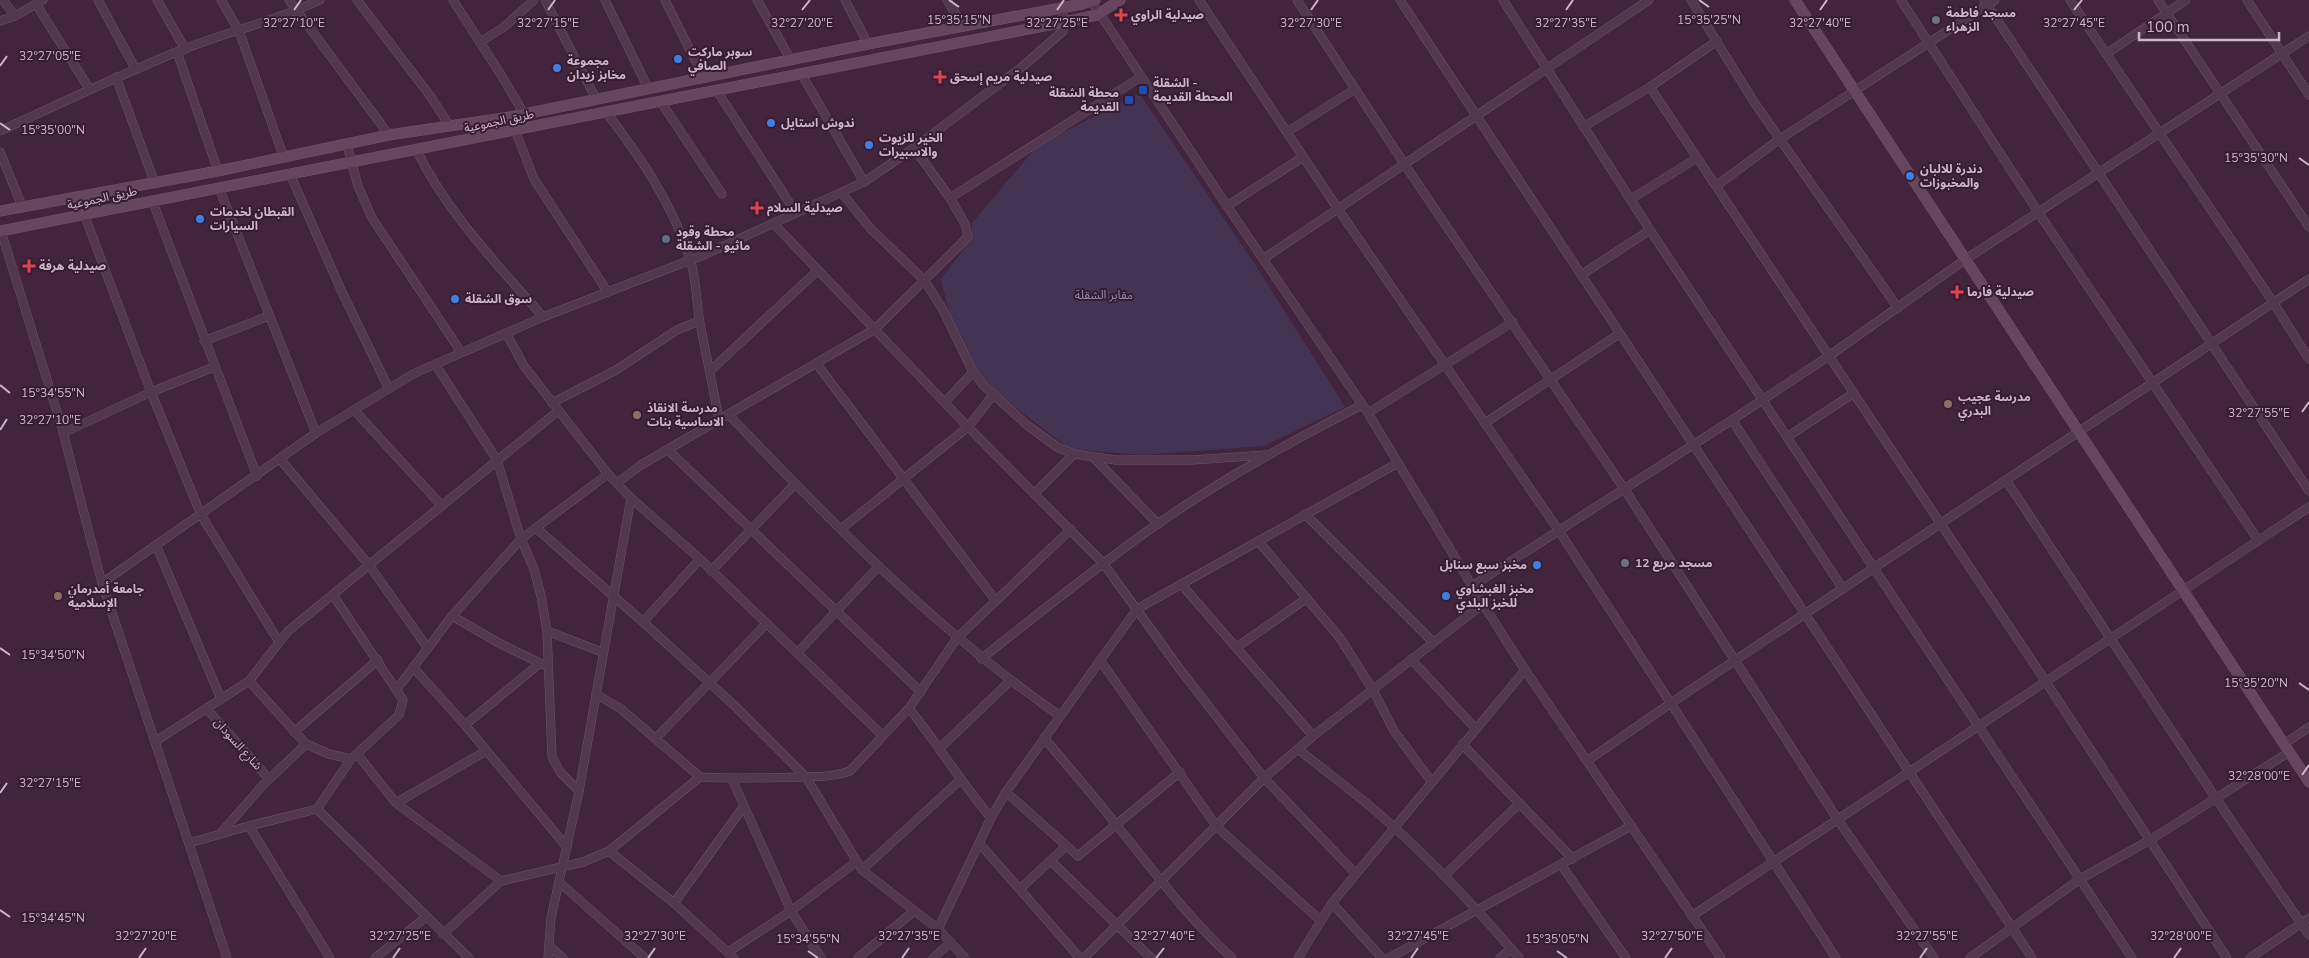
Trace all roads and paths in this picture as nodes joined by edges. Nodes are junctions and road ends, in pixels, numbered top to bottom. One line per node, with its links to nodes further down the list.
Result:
1 (3, 0): 37 (street)
2 (98, 0): 51 (street)
3 (157, 0): 47 (street)
4 (221, 0): 41 (street)
5 (289, 0): 34 (street)
6 (320, 0): 34 (street)
7 (357, 0): 71 (street)
8 (452, 0): 44 (street)
9 (534, 0): 44 (street)
10 (545, 0): 65 (street)
11 (605, 0): 58 (street)
12 (665, 0): 56 (street)
13 (757, 0): 50 (street)
14 (845, 0): 46 (street)
15 (947, 0): 40 (street)
16 (1120, 0): 36 (main road)
17 (1199, 0): 75 (street)
18 (1297, 0): 59 (street)
19 (1400, 0): 69 (street)
20 (1503, 0): 52 (street)
21 (1649, 0): 52 (street)
22 (1691, 0): 43 (street)
23 (1796, 0): 61 (main road)
24 (1901, 0): 45 (street)
25 (1995, 0): 32 (street)
26 (2070, 0): 48 (street)
27 (2158, 0): 35 (street)
28 (2186, 0): 35 (street)
29 (2247, 0): 49 (street)
30 (40, 2): 37 (street); 60 (street)
31 (1087, 2): 33 (main road, طريق الجموعية); 36 (main road)
32 (1986, 2): 45 (street); 89 (street)
33 (1062, 8): 39 (street); 40 (main road, طريق الجموعية)
34 (296, 12): 41 (street); 77 (street)
35 (2166, 13): 48 (street); 63 (street)
36 (1094, 15): 39 (main road, طريق الجموعية); 55 (street)
37 (16, 16): 38 (street)
38 (0, 21)
39 (1064, 22): 53 (main road, طريق الجموعية); 80 (street)
40 (964, 27): 46 (main road, طريق الجموعية)
41 (239, 31): 47 (street); 84 (street)
42 (2309, 36): 49 (street)
43 (1717, 40): 57 (street); 78 (street)
44 (480, 42): 68 (street)
45 (1930, 42): 61 (street); 104 (street)
46 (868, 44): 50 (main road, طريق الجموعية)
47 (181, 51): 51 (street); 88 (street)
48 (2106, 54): 76 (street)
49 (2282, 54): 63 (street); 64 (street)
50 (792, 60): 56 (main road, طريق الجموعية)
51 (135, 68): 54 (street)
52 (1547, 68): 69 (street); 72 (street)
53 (802, 75): 62 (main road, طريق الجموعية); 92 (street)
54 (116, 77): 60 (street); 91 (street)
55 (1141, 77): 97 (street); 101 (street)
56 (704, 78): 58 (main road, طريق الجموعية)
57 (1650, 87): 72 (street); 85 (street)
58 (648, 88): 65 (main road, طريق الجموعية)
59 (1355, 89): 75 (street); 87 (street)
60 (90, 90): 74 (street)
61 (1855, 90): 78 (street); 111 (main road)
62 (717, 91): 66 (main road, طريق الجموعية); 105 (street)
63 (2220, 94): 76 (street); 108 (street)
64 (2309, 95)
65 (596, 99): 68 (main road, طريق الجموعية)
66 (661, 102): 67 (main road, طريق الجموعية); 96 (street)
67 (606, 112): 73 (main road, طريق الجموعية); 112 (street)
68 (524, 114): 70 (main road, طريق الجموعية)
69 (1477, 116): 87 (street); 115 (street)
70 (510, 117): 71 (main road, طريق الجموعية); 73 (street)
71 (449, 125): 77 (main road, طريق الجموعية)
72 (1584, 127): 98 (street)
73 (514, 130): 81 (main road, طريق الجموعية); 118 (street)
74 (0, 131)
75 (1288, 132): 83 (street)
76 (2160, 133): 89 (street); 119 (street)
77 (389, 135): 79 (main road, طريق الجموعية)
78 (1780, 139): 93 (street); 120 (street)
79 (347, 145): 84 (main road, طريق الجموعية); 86 (street)
80 (914, 148): 92 (street); 97 (street)
81 (417, 151): 86 (main road, طريق الجموعية); 122 (street)
82 (0, 152): 100 (street)
83 (1303, 157): 101 (street); 102 (street)
84 (284, 158): 88 (main road, طريق الجموعية)
85 (1697, 158): 93 (street); 98 (street)
86 (351, 162): 90 (main road, طريق الجموعية); 130 (street)
87 (1405, 165): 102 (street); 124 (street)
88 (218, 171): 91 (main road, طريق الجموعية)
89 (2100, 172): 104 (street); 129 (street)
90 (290, 174): 94 (main road, طريق الجموعية); 141 (street)
91 (154, 182): 100 (main road, طريق الجموعية)
92 (864, 182): 95 (street)
93 (1716, 186): 131 (street)
94 (219, 188): 99 (main road, طريق الجموعية); 121 (street)
95 (842, 193): 105 (street); 117 (street)
96 (722, 194)
97 (950, 198): 117 (street)
98 (1631, 198): 109 (street)
99 (152, 200): 106 (main road, طريق الجموعية); 128 (street)
100 (22, 206): 103 (main road, طريق الجموعية)
101 (1227, 206): 113 (street)
102 (1338, 210): 113 (street); 135 (street)
103 (0, 211)
104 (2038, 212): 111 (street); 140 (street)
105 (796, 213): 107 (street)
106 (84, 214): 110 (main road, طريق الجموعية); 142 (street)
107 (774, 224): 112 (street); 114 (street)
108 (2309, 227)
109 (1650, 230): 115 (street); 145 (street)
110 (0, 231): 158 (street)
111 (1966, 259): 120 (street); 157 (main road)
112 (690, 260): 118 (street); 123 (street)
113 (1263, 260): 148 (street)
114 (818, 270): 125 (street); 137 (street)
115 (1580, 275): 127 (street)
116 (2309, 279): 119 (street)
117 (924, 280): 125 (street); 138 (street)
118 (607, 291): 122 (street)
119 (2273, 302): 129 (street); 132 (street)
120 (1898, 308): 131 (street)
121 (270, 316): 128 (street); 159 (street)
122 (543, 317): 126 (street)
123 (699, 321): 137 (street); 147 (street)
124 (1512, 322): 135 (street); 139 (street)
125 (875, 330): 133 (street); 146 (street)
126 (506, 333): 130 (street); 147 (street)
127 (1620, 334): 139 (street); 161 (street)
128 (204, 341): 136 (street)
129 (2210, 342): 140 (street); 176 (street)
130 (461, 352): 134 (street)
131 (1829, 356): 143 (street); 145 (street)
132 (2309, 358)
133 (816, 363): 152 (street); 171 (street)
134 (435, 364): 141 (street); 167 (street)
135 (1445, 364): 151 (street); 155 (street)
136 (214, 367): 142 (street); 170 (street)
137 (710, 371): 153 (street)
138 (973, 372): 144 (street); 146 (street)
139 (1549, 378): 155 (street); 175 (street)
140 (2152, 381): 157 (street); 191 (street)
141 (388, 389): 149 (street)
142 (151, 392): 158 (street); 182 (street)
143 (1854, 393): 160 (street); 184 (street)
144 (993, 395): 156 (street); 163 (street)
145 (1763, 399): 154 (street); 160 (street)
146 (945, 402): 156 (street)
147 (552, 403): 150 (street)
148 (1362, 404): 151 (street); 164 (street)
149 (354, 410): 159 (street); 179 (street)
150 (558, 411): 167 (street); 169 (street)
151 (1368, 413): 168 (street)
152 (728, 414): 153 (street); 174 (street)
153 (719, 420): 162 (street)
154 (1732, 420): 161 (street); 203 (street)
155 (1485, 423): 189 (street)
156 (968, 427): 171 (street); 177 (street)
157 (2079, 431): 172 (street); 204 (main road)
158 (64, 433): 200 (street)
159 (316, 433): 166 (street)
160 (1787, 437): 198 (street)
161 (1693, 445): 175 (street); 212 (street)
162 (668, 450): 173 (street); 186 (street)
163 (1074, 454): 165 (street); 177 (street)
164 (1266, 455): 165 (street); 183 (street)
165 (1093, 457): 183 (street)
166 (280, 459): 170 (street); 196 (street)
167 (497, 460): 179 (street); 190 (street)
168 (1398, 463): 181 (street); 202 (street)
169 (608, 474): 173 (street); 185 (street)
170 (257, 476): 182 (street)
171 (902, 480): 187 (street); 208 (street)
172 (2006, 480): 184 (street); 218 (street)
173 (617, 483): 178 (street)
174 (795, 484): 186 (street); 187 (street)
175 (1625, 490): 189 (street); 229 (street)
176 (2309, 491)
177 (1035, 493): 188 (street)
178 (631, 498): 194 (street); 205 (street)
179 (442, 506): 196 (street)
180 (2309, 507): 191 (street)
181 (1305, 514): 192 (street); 220 (street)
182 (201, 515): 193 (street); 219 (street)
183 (1158, 524): 195 (street)
184 (1940, 525): 198 (street); 236 (street)
185 (536, 528): 190 (street); 205 (street)
186 (752, 529): 199 (street); 211 (street)
187 (842, 529): 197 (street)
188 (1071, 529): 195 (street); 208 (street)
189 (1559, 531): 202 (street); 243 (street)
190 (521, 539): 213 (street); 216 (street)
191 (2258, 540): 204 (street)
192 (1259, 542): 201 (street); 207 (street)
193 (156, 545): 200 (street); 242 (street)
194 (700, 559): 199 (street); 214 (street)
195 (1103, 563): 210 (street); 225 (street)
196 (369, 565): 206 (street); 221 (street)
197 (879, 566): 211 (street); 217 (street)
198 (1875, 568): 203 (street); 248 (street)
199 (711, 571): 215 (street)
200 (102, 583): 256 (street)
201 (1181, 584): 210 (street); 222 (street)
202 (1472, 586): 209 (street)
203 (1843, 589): 212 (street)
204 (2183, 590): 218 (street); 260 (main road)
205 (613, 594): 214 (street); 223 (street)
206 (333, 595): 219 (street); 227 (street)
207 (1307, 598): 222 (street); 239 (street)
208 (996, 601): 217 (street)
209 (1483, 604): 220 (street); 233 (street)
210 (1138, 609): 228 (street); 270 (street)
211 (837, 612): 224 (street); 240 (street)
212 (1805, 614): 229 (street); 266 (street)
213 (452, 616): 221 (street); 230 (street)
214 (643, 622): 237 (street)
215 (766, 624): 224 (street); 237 (street)
216 (546, 631): 223 (street); 232 (street)
217 (957, 638): 225 (street); 240 (street)
218 (2110, 639): 236 (street); 277 (street)
219 (279, 642): 234 (street)
220 (1433, 642): 226 (street)
221 (427, 647): 231 (street)
222 (1237, 647): 253 (street)
223 (602, 652): 241 (street)
224 (797, 653): 252 (street)
225 (982, 659): 235 (street)
226 (1411, 659): 239 (street); 250 (street)
227 (378, 660): 238 (street); 251 (street)
228 (1100, 660): 246 (street); 265 (street)
229 (1736, 660): 243 (street); 283 (street)
230 (539, 664): 232 (street); 247 (street)
231 (413, 667): 238 (street); 247 (street)
232 (548, 667): 275 (street)
233 (1525, 670): 250 (street); 264 (street)
234 (249, 681): 242 (street); 251 (street)
235 (1010, 681): 246 (street); 259 (street)
236 (2046, 682): 248 (street); 290 (street)
237 (709, 683): 254 (street); 267 (street)
238 (397, 689): 263 (street)
239 (1373, 690): 253 (street); 273 (street)
240 (921, 692): 245 (street)
241 (596, 694): 254 (street); 275 (street)
242 (221, 699): 244 (street)
243 (1671, 703): 264 (street); 299 (street)
244 (206, 708): 256 (street); 271 (street, شارع السودان)
245 (909, 708): 252 (street); 259 (street)
246 (1060, 716): 255 (street)
247 (465, 725): 262 (street)
248 (1979, 726): 266 (street); 305 (street)
249 (2309, 727): 260 (street)
250 (1475, 728): 258 (street)
251 (294, 732): 257 (street)
252 (882, 735): 267 (street)
253 (1313, 736): 261 (street)
254 (656, 738): 268 (street)
255 (1044, 738): 276 (street); 284 (street)
256 (156, 741): 291 (street)
257 (306, 744): 263 (street); 271 (street)
258 (1462, 744): 273 (street); 279 (street)
259 (940, 748): 272 (street)
260 (2286, 748): 274 (main road); 277 (street)
261 (1298, 749): 270 (street); 288 (street)
262 (486, 751): 278 (street); 294 (street)
263 (354, 756): 278 (street); 281 (street)
264 (1587, 761): 286 (street)
265 (1180, 772): 284 (street); 287 (street)
266 (1910, 772): 283 (street); 321 (street)
267 (806, 776): 269 (street); 298 (street)
268 (700, 777): 269 (street); 295 (street)
269 (732, 778): 280 (street)
270 (1264, 778): 287 (street); 303 (street)
271 (269, 779): 289 (street)
272 (960, 780): 282 (street); 302 (street)
273 (1431, 781): 288 (street)
274 (2309, 782)
275 (579, 791): 294 (street)
276 (1006, 792): 282 (street); 293 (street)
277 (2215, 797): 290 (street); 319 (street)
278 (396, 803): 306 (street)
279 (1520, 803): 296 (street); 304 (street)
280 (744, 806): 311 (street); 312 (street)
281 (317, 809): 285 (street); 316 (street)
282 (991, 818): 292 (street)
283 (1838, 820): 299 (street); 352 (street)
284 (1116, 824): 293 (street); 308 (street)
285 (249, 826): 289 (street); 330 (street)
286 (1631, 826): 296 (street); 315 (street)
287 (1217, 827): 308 (street); 318 (street)
288 (1394, 827): 303 (street); 304 (street)
289 (220, 834): 291 (street)
290 (2150, 840): 305 (street); 356 (street)
291 (189, 843): 329 (street)
292 (980, 844): 309 (street); 322 (street)
293 (1066, 846): 297 (street)
294 (567, 847): 300 (street)
295 (609, 851): 300 (street); 311 (street)
296 (1573, 859): 301 (street)
297 (1051, 861): 309 (street); 320 (street)
298 (856, 862): 302 (street); 312 (street)
299 (1773, 862): 315 (street); 351 (street)
300 (563, 866): 306 (street); 307 (street)
301 (1562, 866): 313 (street); 349 (street)
302 (862, 870): 314 (street)
303 (1356, 874): 310 (street)
304 (1445, 875): 313 (street)
305 (2080, 879): 321 (street); 355 (street)
306 (501, 881): 323 (street)
307 (559, 882): 326 (street); 335 (street)
308 (1161, 883): 320 (street); 343 (street)
309 (1021, 888): 340 (street)
310 (1332, 902): 318 (street); 345 (street)
311 (674, 903): 328 (street)
312 (791, 910): 328 (street); 336 (street)
313 (1479, 910): 327 (street); 346 (street)
314 (914, 911): 322 (street); 337 (street)
315 (1692, 916): 350 (street)
316 (426, 917): 323 (street); 331 (street)
317 (2309, 918): 319 (street)
318 (1320, 920): 344 (street)
319 (2302, 923): 324 (street); 357 (street)
320 (1117, 926): 341 (street); 342 (street)
321 (2013, 928): 353 (street); 354 (street)
322 (938, 929): 325 (street)
323 (443, 934): 332 (street)
324 (2309, 934)
325 (952, 942): 338 (street); 339 (street)
326 (549, 946): 333 (street); 334 (street)
327 (1511, 948): 347 (street); 348 (street)
328 (731, 955)
329 (227, 958)
330 (330, 958)
331 (375, 958)
332 (469, 958)
333 (548, 958)
334 (563, 958)
335 (645, 958)
336 (821, 958)
337 (858, 958)
338 (933, 958)
339 (965, 958)
340 (1080, 958)
341 (1084, 958)
342 (1151, 958)
343 (1232, 958)
344 (1298, 958)
345 (1382, 958)
346 (1389, 958)
347 (1500, 958)
348 (1519, 958)
349 (1626, 958)
350 (1721, 958)
351 (1836, 958)
352 (1934, 958)
353 (1970, 958)
354 (2032, 958)
355 (2132, 958)
356 (2227, 958)
357 (2250, 958)

